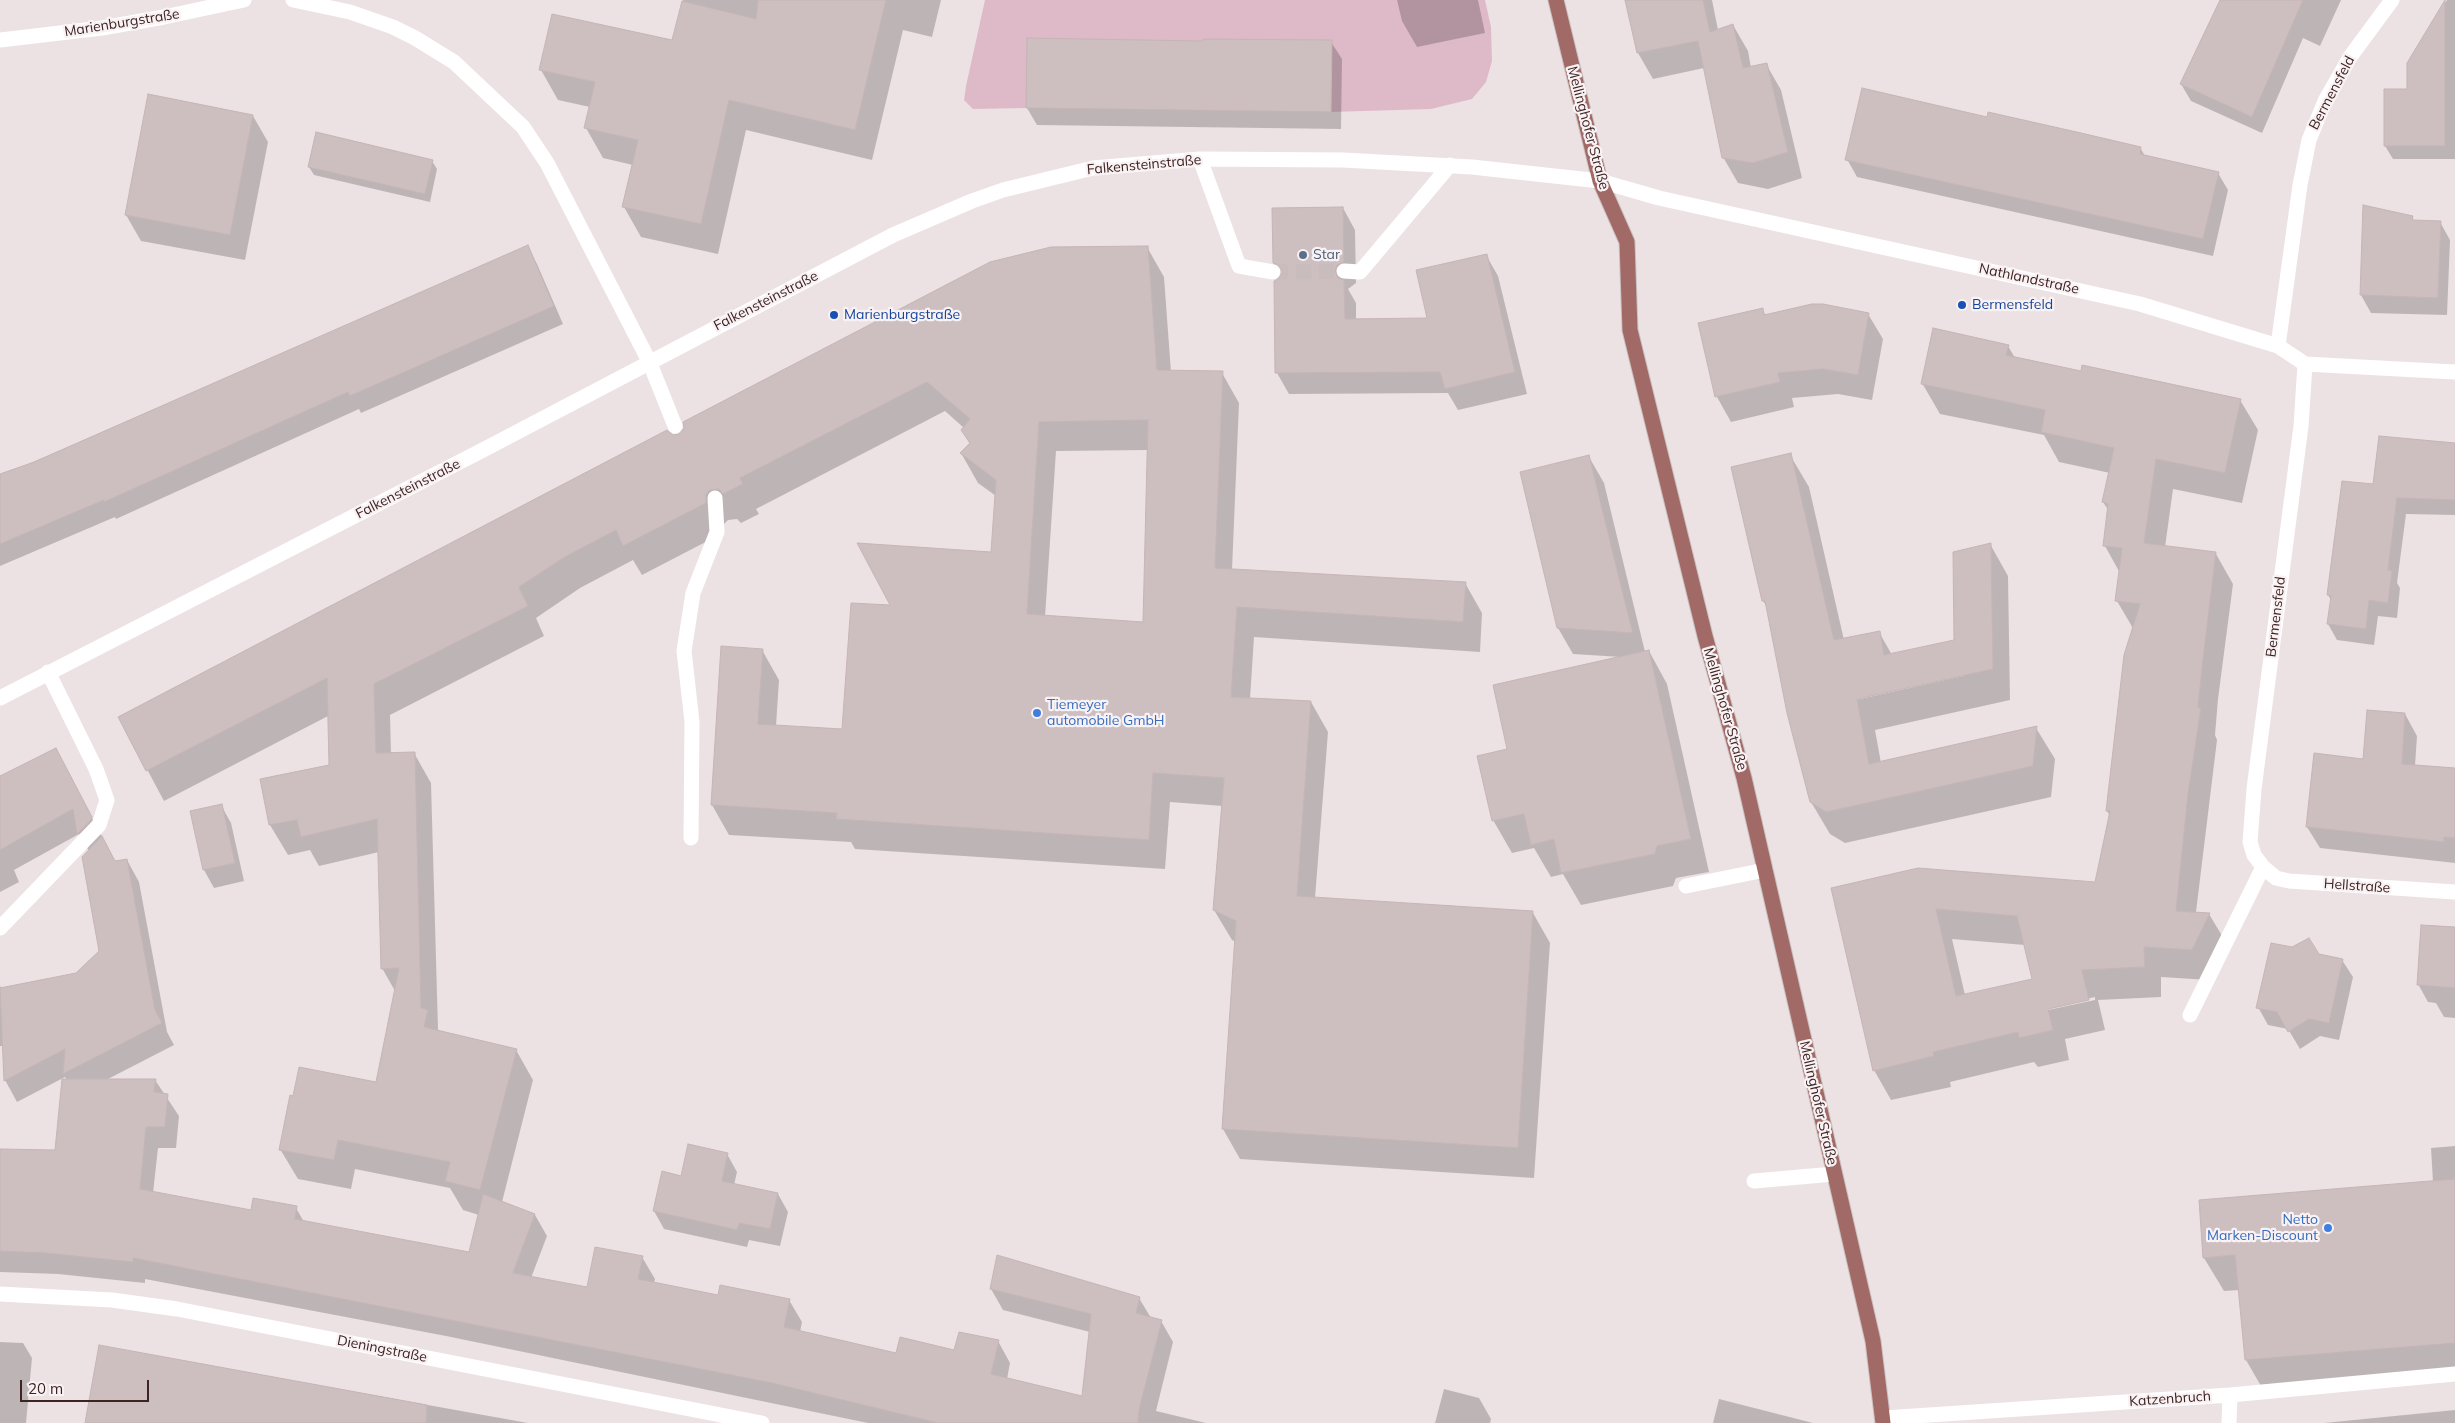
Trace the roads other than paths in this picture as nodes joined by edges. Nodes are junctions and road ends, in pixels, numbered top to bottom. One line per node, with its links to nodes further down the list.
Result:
1 (244, 0): 5 (street, Marienburgstraße)
2 (292, 0): 12 (street)
3 (1556, 0): 8 (main road, Mellinghofer Straße)
4 (2392, 0): 11 (street, Bermensfeld)
5 (0, 40)
6 (1200, 159): 7 (street, Falkensteinstraße); 10 (street); 12 (street, Falkensteinstraße)
7 (1450, 165): 8 (street, Falkensteinstraße); 9 (street)
8 (1600, 181): 11 (street, Nathlandstraße); 21 (main road, Mellinghofer Straße)
9 (1344, 271)
10 (1273, 272)
11 (2278, 346): 13 (street, Nathlandstraße)
12 (649, 361): 15 (street); 17 (street, Falkensteinstraße)
13 (2306, 364): 14 (street, Nathlandstraße); 20 (street, Bermensfeld)
14 (2455, 372)
15 (675, 426)
16 (715, 498): 19 (street)
17 (48, 672): 18 (street, Falkensteinstraße); 24 (street)
18 (0, 698)
19 (690, 838)
20 (2263, 867): 23 (street, Hellstraße); 25 (street)
21 (1765, 870): 22 (street); 26 (main road, Mellinghofer Straße)
22 (1686, 886)
23 (2455, 892)
24 (0, 928)
25 (2190, 1016)
26 (1834, 1174): 27 (street); 31 (main road, Mellinghofer Straße)
27 (1754, 1181)
28 (0, 1294): 32 (street, Dieningstraße)
29 (2455, 1374): 30 (street, Katzenbruch)
30 (2230, 1395): 31 (street, Katzenbruch); 33 (street)
31 (1883, 1421)
32 (762, 1423)
33 (2229, 1423)

